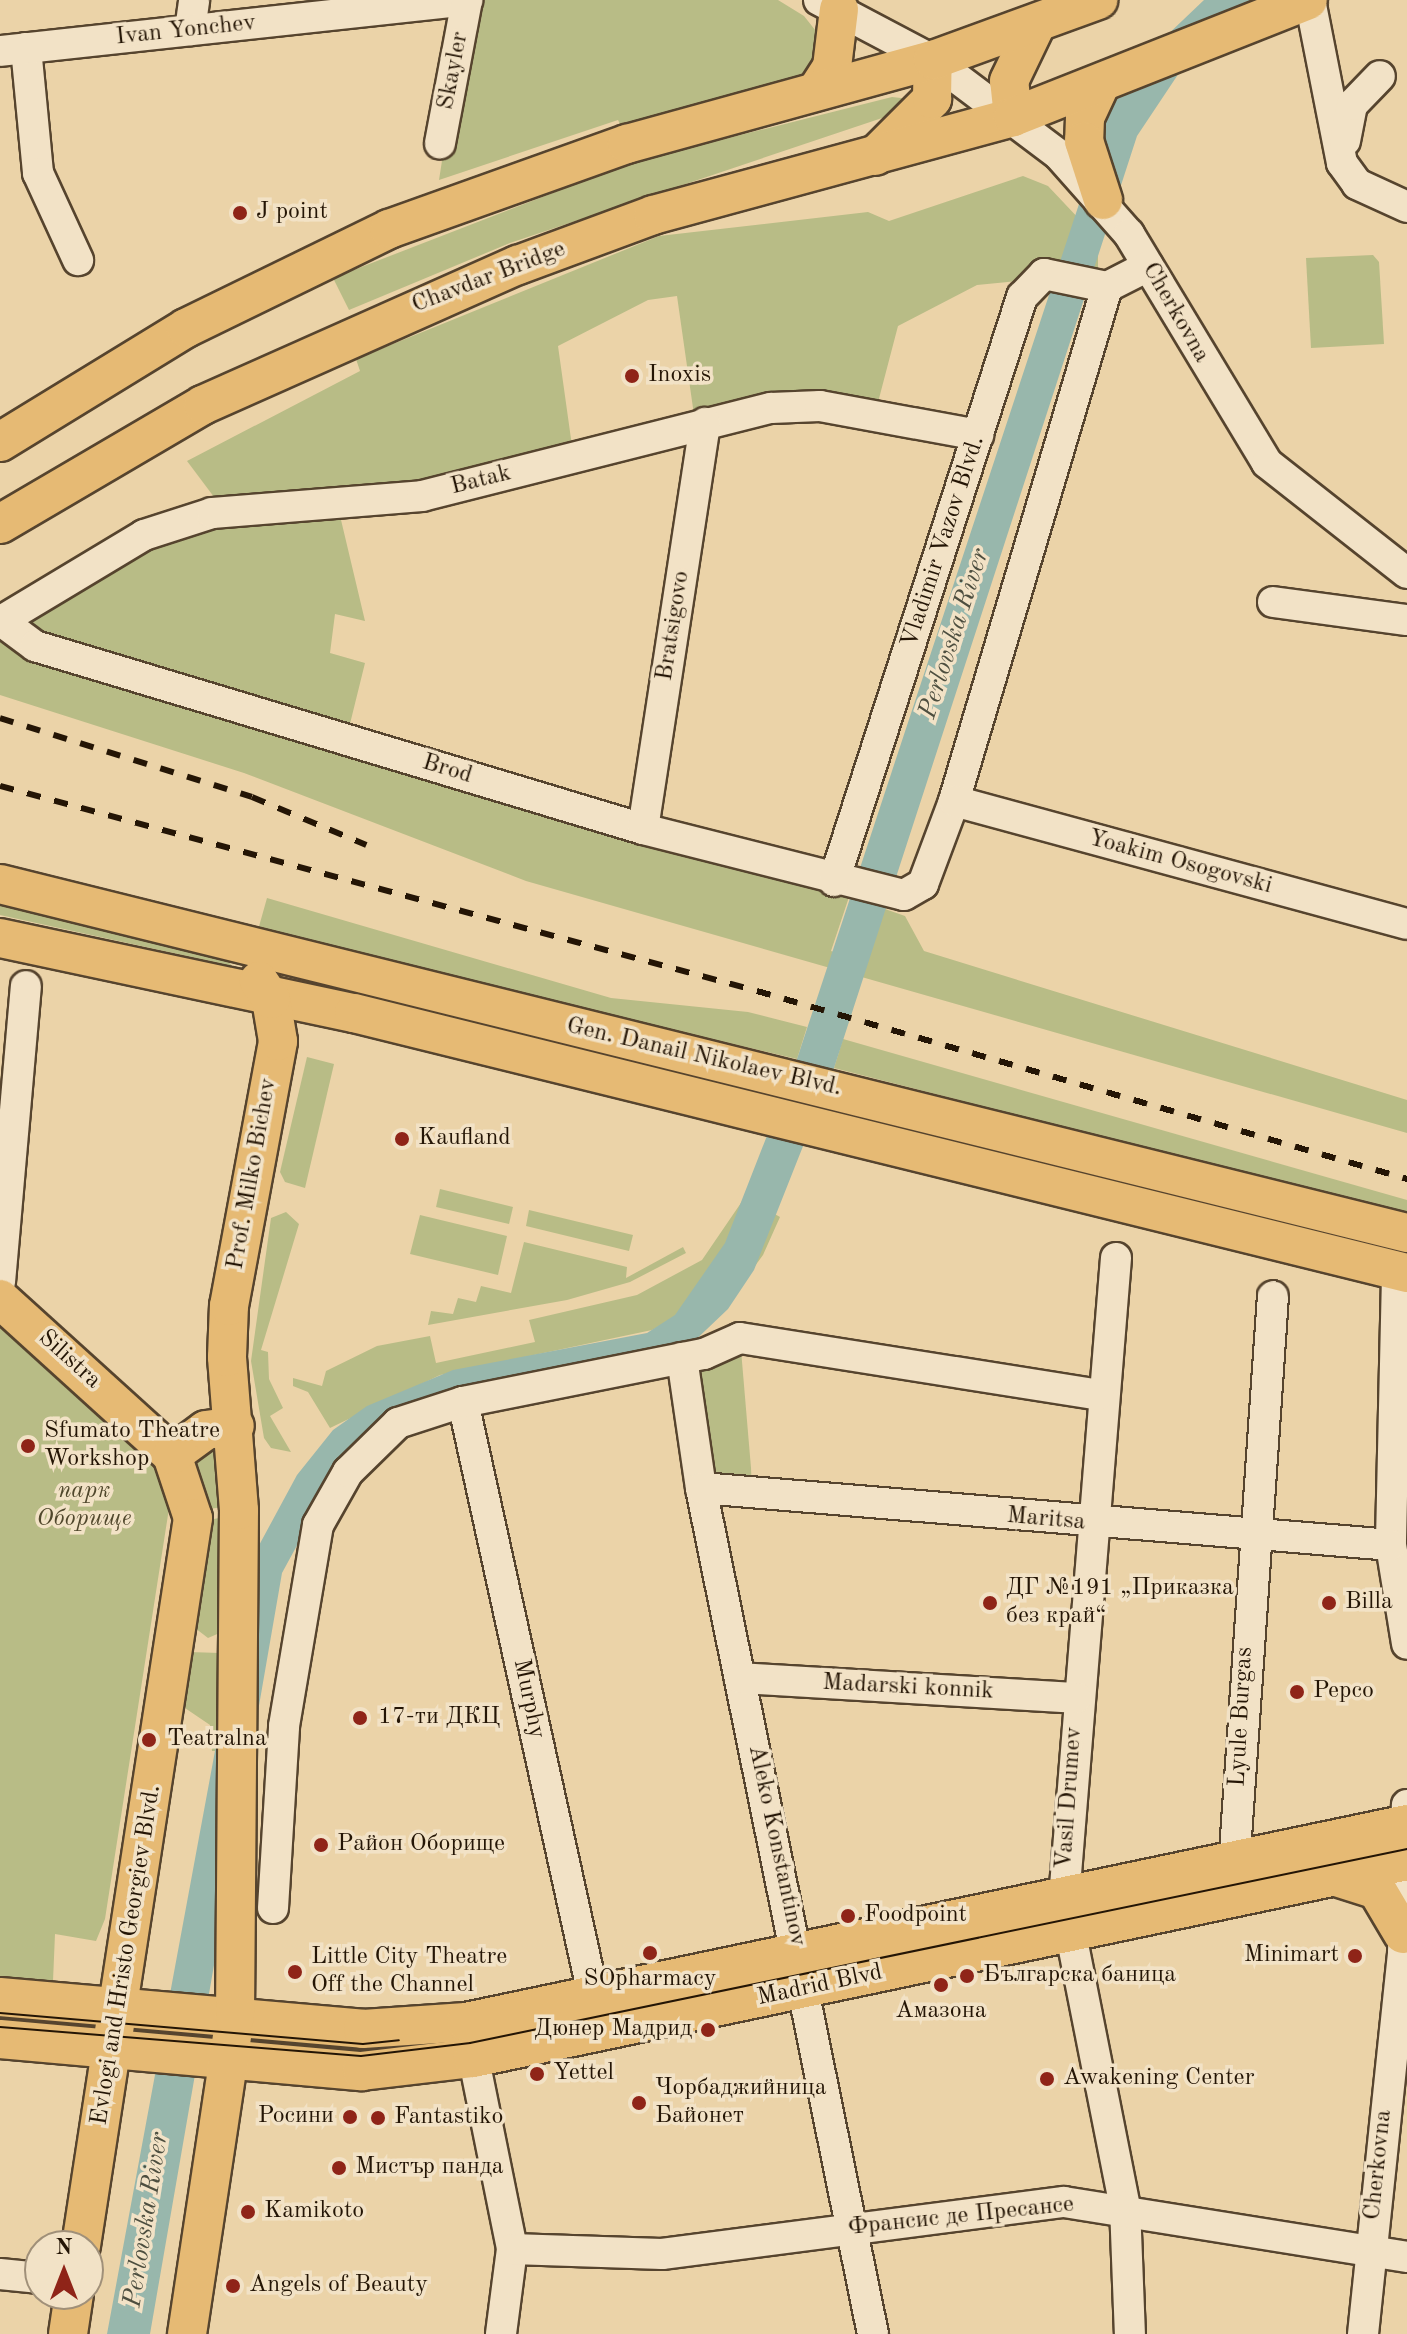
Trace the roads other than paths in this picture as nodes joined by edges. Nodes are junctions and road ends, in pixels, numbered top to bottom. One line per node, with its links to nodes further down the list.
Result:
1 (194, 0): 7 (street)
2 (467, 0): 7 (street, Ivan Yonchev); 15 (street, Skayler)
3 (1098, 0): 6 (main road)
4 (1309, 0): 11 (main road); 12 (street)
5 (829, 5): 9 (street, Cherkovna); 13 (main road)
6 (1036, 25): 9 (main road); 14 (main road)
7 (190, 30): 8 (street, Ivan Yonchev)
8 (13, 50): 20 (street)
9 (933, 60): 13 (main road); 14 (street, Cherkovna); 16 (main road)
10 (1394, 73): 12 (street); 17 (street)
11 (1101, 83): 14 (main road); 18 (main road)
12 (1329, 85): 17 (street)
13 (819, 87): 25 (main road)
14 (1013, 117): 16 (main road, Chavdar Bridge); 18 (street, Cherkovna)
15 (440, 143)
16 (870, 160): 26 (main road, Chavdar Bridge)
17 (1342, 163): 19 (street)
18 (1103, 200): 21 (street, Cherkovna)
19 (1407, 207)
20 (78, 260)
21 (1148, 266): 22 (street); 27 (street, Cherkovna)
22 (1107, 287): 24 (street, Vladimir Vazov Blvd.); 31 (street)
23 (705, 423): 24 (street, Batak); 29 (street, Batak); 32 (street, Bratsigovo)
24 (978, 435): 33 (street, Vladimir Vazov Blvd.)
25 (0, 442)
26 (0, 524)
27 (1407, 573)
28 (1273, 602): 30 (street)
29 (0, 620): 32 (street, Brod)
30 (1407, 620)
31 (954, 801): 33 (street, Brod); 35 (street, Yoakim Osogovski)
32 (643, 829): 33 (street, Brod)
33 (841, 882)
34 (0, 884): 37 (main road, Gen. Danail Nikolaev Blvd.)
35 (1407, 924)
36 (0, 938): 39 (main road, Gen. Danail Nikolaev Blvd.)
37 (223, 939): 39 (main road, Prof. Milko Bichev); 41 (main road, Gen. Danail Nikolaev Blvd.)
38 (26, 986): 40 (street)
39 (271, 999): 43 (main road, Gen. Danail Nikolaev Blvd.); 50 (main road, Prof. Milko Bichev)
40 (4, 1175): 44 (street)
41 (1403, 1231)
42 (1116, 1258): 48 (street, Vasil Drumev)
43 (1399, 1274): 55 (street)
44 (0, 1282)
45 (1273, 1296): 54 (street, Lyule Burgas)
46 (0, 1299): 51 (main road, Silistra)
47 (682, 1358): 48 (street); 49 (street); 52 (street, Aleko Konstantinov)
48 (1099, 1395): 53 (street, Vasil Drumev)
49 (463, 1402): 65 (street); 71 (street, Murphy)
50 (235, 1426): 51 (main road); 57 (main road)
51 (172, 1455): 56 (main road, Evlogi and Hristo Georgiev Blvd.)
52 (701, 1488): 53 (street, Maritsa); 59 (street, Aleko Konstantinov)
53 (1089, 1524): 54 (street, Maritsa); 60 (street, Vasil Drumev)
54 (1252, 1536): 55 (street, Maritsa); 64 (street, Lyule Burgas)
55 (1391, 1545): 58 (street)
56 (179, 1621): 57 (main road); 70 (main road, Evlogi and Hristo Georgiev Blvd.)
57 (240, 1636): 72 (main road)
58 (1407, 1644)
59 (740, 1678): 60 (street, Madarski konnik); 68 (street, Aleko Konstantinov)
60 (1076, 1698): 66 (street, Vasil Drumev)
61 (1407, 1805): 62 (street, Cherkovna)
62 (1406, 1843): 63 (main road, Madrid Blvd); 64 (main road, Madrid Blvd); 67 (street, Cherkovna)
63 (1336, 1877): 64 (main road, Madrid Blvd); 67 (main road)
64 (1233, 1880): 66 (main road, Madrid Blvd)
65 (273, 1908)
66 (1067, 1917): 68 (main road, Madrid Blvd); 77 (street, Vasil Drumev)
67 (1403, 1934): 81 (street, Cherkovna)
68 (802, 1972): 71 (main road, Madrid Blvd); 78 (street, Aleko Konstantinov)
69 (0, 1997): 70 (main road, Madrid Blvd)
70 (119, 2006): 72 (main road, Madrid Blvd); 75 (main road, Evlogi and Hristo Georgiev Blvd.)
71 (598, 2014): 74 (main road, Madrid Blvd)
72 (235, 2017): 74 (main road, Madrid Blvd); 76 (main road)
73 (0, 2039): 75 (main road, Madrid Blvd)
74 (470, 2040): 76 (main road, Madrid Blvd); 80 (street)
75 (113, 2047): 76 (main road, Madrid Blvd); 79 (main road, Evlogi and Hristo Georgiev Blvd.)
76 (228, 2059): 87 (main road)
77 (1125, 2206): 78 (street, Франсис де Пресансе); 81 (street, Франсис де Пресансе); 90 (street, Vasil Drumev)
78 (856, 2228): 80 (street, Франсис де Пресансе); 89 (street, Aleko Konstantinov)
79 (84, 2230)
80 (512, 2249): 88 (street)
81 (1370, 2250): 82 (street, Франсис де Пресансе); 91 (street, Cherkovna)
82 (1407, 2257)
83 (0, 2274): 84 (street)
84 (24, 2276)
85 (72, 2310): 86 (main road)
86 (68, 2334)
87 (187, 2334)
88 (501, 2334)
89 (873, 2334)
90 (1130, 2334)
91 (1363, 2334)

